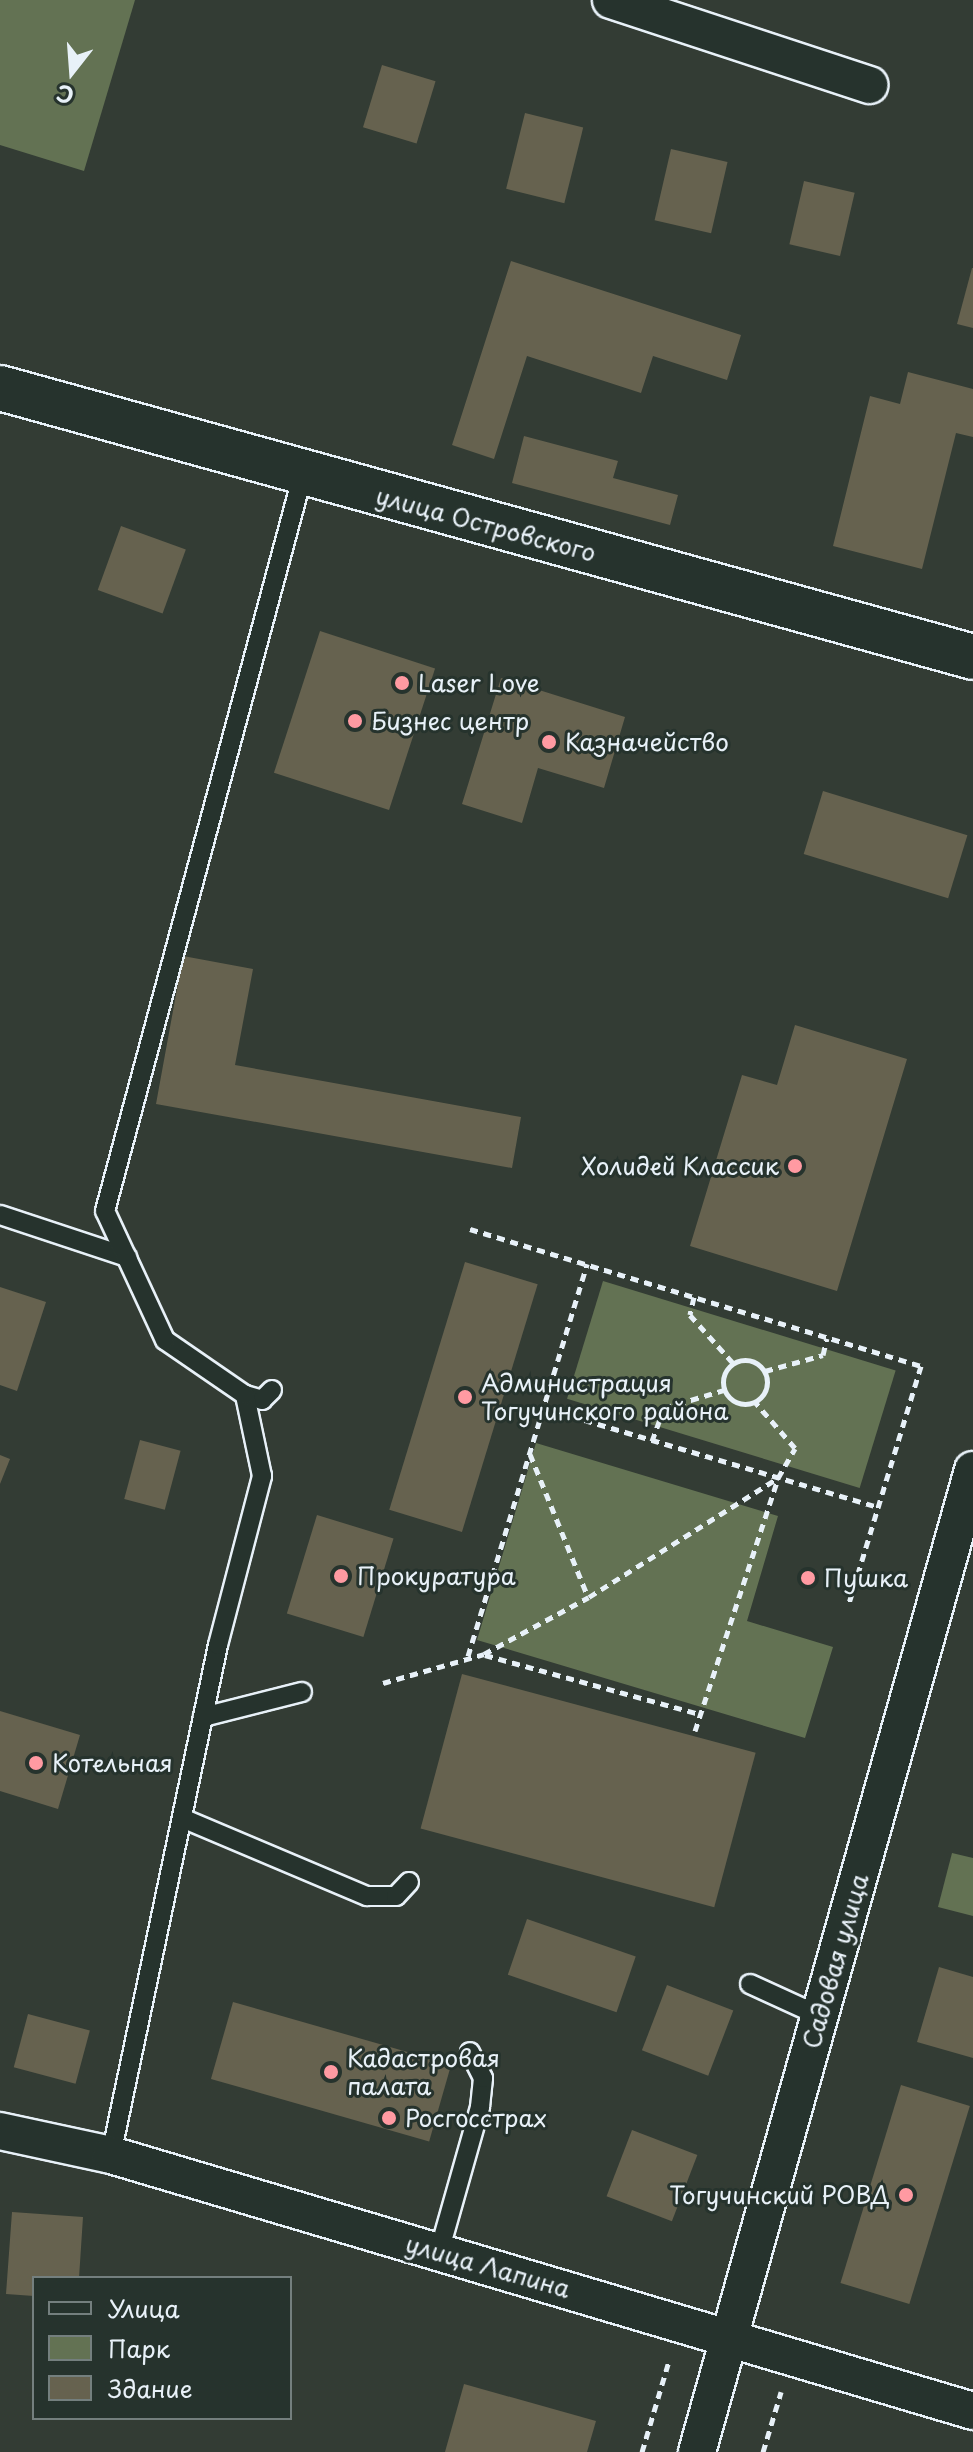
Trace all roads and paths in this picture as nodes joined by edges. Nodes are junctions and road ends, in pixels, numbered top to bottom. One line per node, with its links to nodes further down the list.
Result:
1 (611, 0): 2 (street)
2 (869, 85)
3 (0, 388): 4 (street, улица Островского)
4 (303, 474): 5 (street, улица Островского); 8 (lane)
5 (973, 657)
6 (0, 1215): 8 (lane)
7 (470, 1229): 9 (path)
8 (127, 1257): 16 (lane)
9 (587, 1264): 10 (path); 18 (path)
10 (694, 1297): 11 (path); 12 (path)
11 (827, 1338): 13 (path); 23 (path)
12 (733, 1363): 13 (path); 15 (path)
13 (765, 1371): 17 (path)
14 (272, 1390): 16 (lane)
15 (724, 1390): 17 (path); 19 (path)
16 (245, 1395): 31 (lane)
17 (755, 1402): 22 (path)
18 (544, 1408): 19 (path); 20 (path)
19 (652, 1441): 22 (path)
20 (530, 1453): 24 (path); 27 (path)
21 (973, 1470): 36 (street, Садовая улица)
22 (778, 1478): 23 (path); 24 (path); 30 (path)
23 (878, 1507): 25 (path)
24 (589, 1597): 26 (path)
25 (848, 1606)
26 (484, 1654): 27 (path); 30 (path)
27 (468, 1656): 28 (path)
28 (383, 1683)
29 (302, 1692): 31 (lane)
30 (699, 1715): 32 (path)
31 (203, 1717): 33 (lane)
32 (695, 1731)
33 (182, 1818): 34 (lane); 39 (lane)
34 (409, 1882)
35 (750, 1984): 36 (lane)
36 (820, 2016): 42 (street, Садовая улица)
37 (470, 2052): 40 (lane)
38 (0, 2131): 39 (street, улица Лапина)
39 (111, 2155): 40 (street, улица Лапина)
40 (439, 2252): 41 (street, улица Лапина)
41 (680, 2323): 42 (street, улица Лапина); 45 (path)
42 (729, 2338): 43 (street, улица Лапина); 46 (street, Садовая улица)
43 (791, 2356): 44 (street, улица Лапина); 47 (path)
44 (973, 2411)
45 (642, 2452)
46 (697, 2452)
47 (763, 2452)

